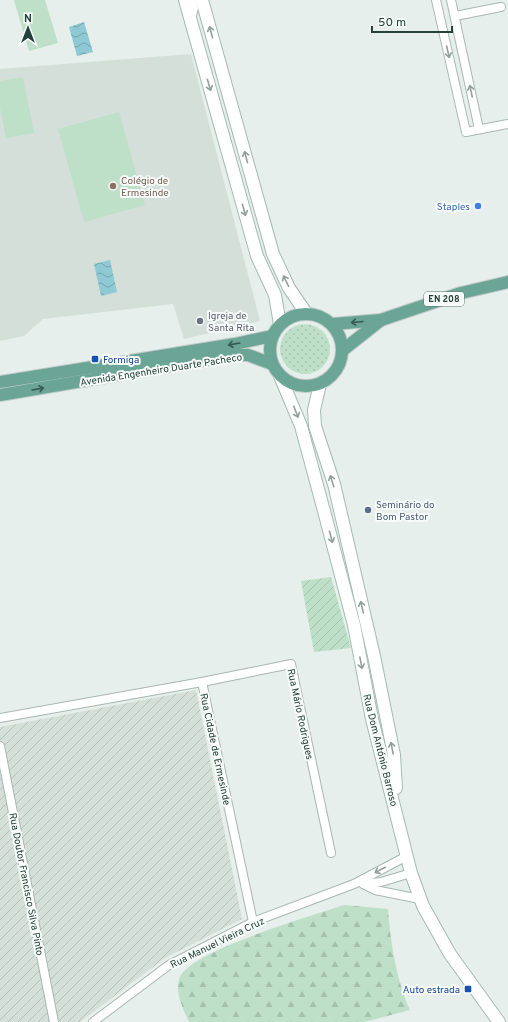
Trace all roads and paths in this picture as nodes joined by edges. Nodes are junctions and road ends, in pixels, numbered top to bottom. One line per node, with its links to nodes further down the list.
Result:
1 (185, 0): 8 (main road)
2 (192, 0): 8 (street)
3 (202, 0): 12 (main road, one-way to 3)
4 (436, 0): 10 (street, one-way to 10)
5 (451, 0): 7 (street)
6 (501, 7): 7 (street)
7 (454, 16): 10 (street, one-way to 7)
8 (191, 20): 14 (main road, one-way to 14)
9 (508, 124): 10 (street)
10 (479, 129)
11 (508, 282): 13 (main road, EN 208)
12 (306, 313): 14 (main road); 15 (main road)
13 (381, 320): 15 (main road, EN 208, one-way to 15); 17 (main road, EN 208)
14 (280, 324): 16 (main road)
15 (332, 324): 17 (main road)
16 (272, 336): 18 (main road); 20 (main road, Avenida Engenheiro Duarte Pacheco, one-way to 20)
17 (343, 350): 21 (main road)
18 (272, 364): 19 (main road); 22 (main road, Avenida Engenheiro Duarte Pacheco, one-way to 18)
19 (280, 376): 21 (main road); 26 (main road, Rua Dom António Barroso, one-way to 26)
20 (0, 382)
21 (320, 384): 26 (main road, Rua Dom António Barroso, one-way to 21)
22 (0, 395)
23 (202, 682): 24 (street, Rua Cidade de Ermesinde); 27 (street, Rua Mário Rodrigues); 33 (street, Rua Cidade de Ermesinde)
24 (0, 718)
25 (0, 746): 34 (street, Rua Doutor Francisco Silva Pinto)
26 (398, 815): 28 (main road)
27 (331, 853)
28 (407, 856): 29 (main road); 30 (street, Rua Manuel Vieira Cruz, one-way to 30)
29 (411, 874): 31 (street, Rua Manuel Vieira Cruz); 32 (main road)
30 (354, 884): 31 (street, Rua Manuel Vieira Cruz); 33 (street, Rua Manuel Vieira Cruz)
31 (363, 884): 32 (street, Rua Manuel Vieira Cruz)
32 (420, 899): 36 (main road)
33 (253, 922): 35 (street, Rua Manuel Vieira Cruz)
34 (54, 1022)
35 (93, 1022)
36 (499, 1022)

